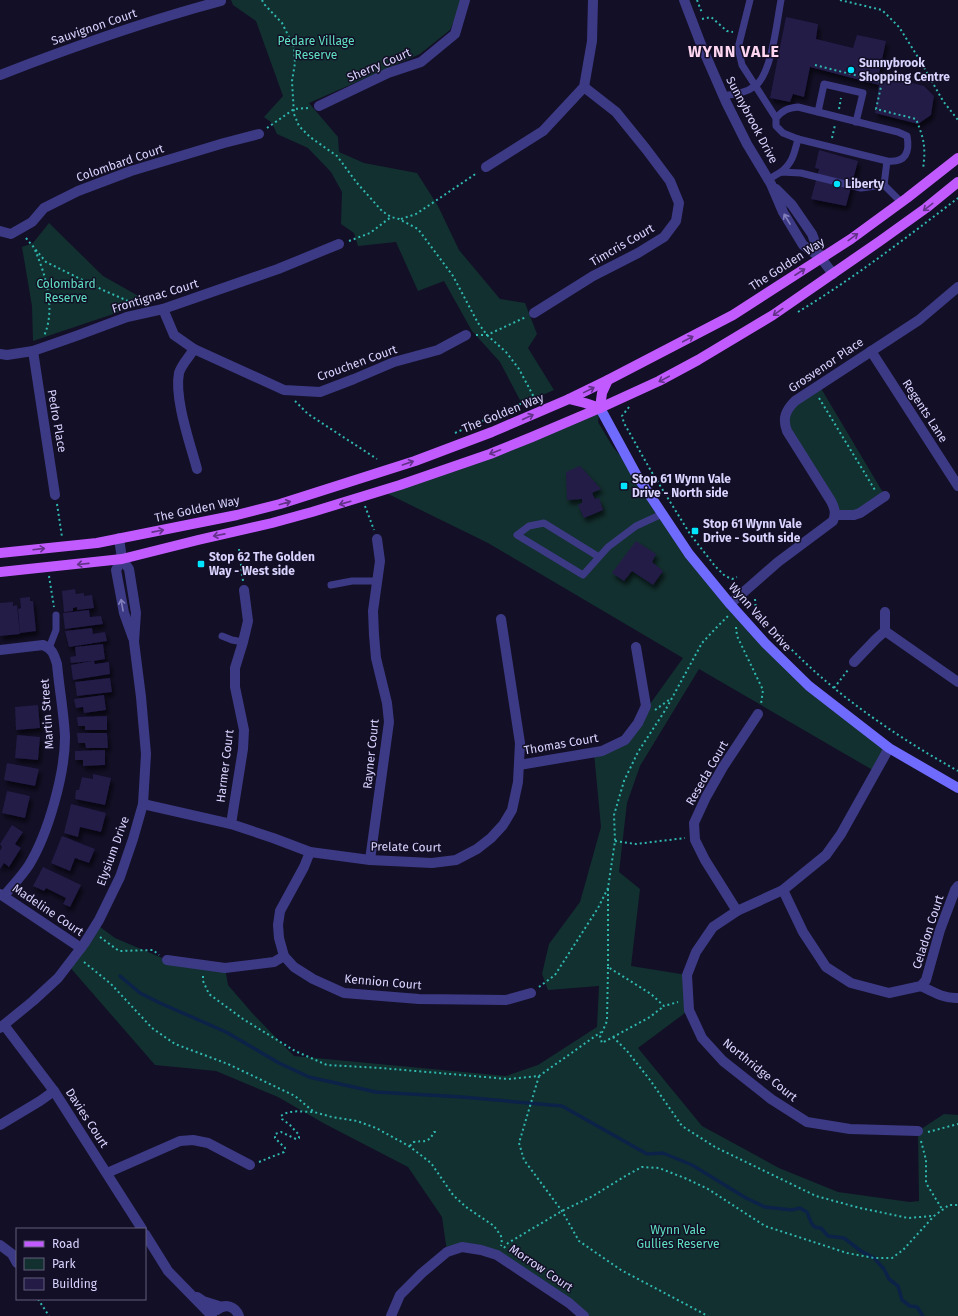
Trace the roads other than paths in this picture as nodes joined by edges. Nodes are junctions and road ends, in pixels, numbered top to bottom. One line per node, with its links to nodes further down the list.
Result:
1 (465, 0): 11 (street, Sherry Court)
2 (593, 0): 9 (street)
3 (684, 0): 10 (street, Sunnybrook Drive)
4 (750, 0): 8 (lane)
5 (781, 0): 8 (lane)
6 (221, 1): 7 (street, Sauvignon Court)
7 (0, 74)
8 (755, 86): 10 (lane); 13 (lane)
9 (584, 87): 19 (street); 31 (street, Timcris Court)
10 (723, 96): 21 (street, Sunnybrook Drive)
11 (319, 106)
12 (818, 112): 13 (lane); 14 (lane); 14 (lane)
13 (776, 118): 16 (lane)
14 (856, 122): 18 (lane)
15 (259, 134): 25 (street, Colombard Court)
16 (798, 139): 18 (lane); 20 (lane)
17 (958, 158): 24 (main road, The Golden Way)
18 (887, 162): 23 (lane)
19 (486, 167)
20 (781, 172): 21 (lane); 23 (lane)
21 (770, 182): 27 (street, Sunnybrook Drive)
22 (958, 182): 28 (main road, one-way to 28)
23 (884, 185): 24 (lane)
24 (901, 202): 27 (main road, The Golden Way, one-way to 24)
25 (0, 231)
26 (339, 244): 30 (street, Frontignac Court)
27 (821, 258): 28 (street, Sunnybrook Drive); 37 (main road, The Golden Way, one-way to 27)
28 (833, 274): 39 (main road, one-way to 39)
29 (958, 287): 35 (street, Grosvenor Place)
30 (163, 309): 33 (street, Crouchen Court); 34 (street, Frontignac Court)
31 (534, 313)
32 (466, 335): 33 (street, Crouchen Court)
33 (194, 349): 40 (street)
34 (36, 350): 36 (street, Frontignac Court); 42 (street, Pedro Place)
35 (871, 351): 41 (street, Regents Lane); 45 (street, Grosvenor Place)
36 (0, 354)
37 (608, 380): 38 (main road, The Golden Way, one-way to 37); 39 (main road)
38 (569, 399): 39 (main road); 46 (main road, The Golden Way, one-way to 38)
39 (600, 408): 44 (main road, Wynn Vale Drive); 50 (main road, one-way to 50)
40 (197, 469)
41 (958, 486)
42 (55, 495)
43 (883, 498): 45 (street)
44 (662, 514): 49 (lane); 55 (main road, Wynn Vale Drive)
45 (835, 515): 55 (street)
46 (119, 538): 48 (main road, The Golden Way, one-way to 46); 50 (street, Elysium Drive)
47 (377, 539): 52 (street, Rayner Court)
48 (0, 553)
49 (599, 557): 49 (lane)
50 (122, 559): 51 (main road, one-way to 51); 71 (street, Elysium Drive)
51 (0, 572)
52 (378, 581): 53 (lane); 74 (street, Rayner Court)
53 (331, 585)
54 (244, 590): 61 (street, Harmer Court)
55 (733, 607): 68 (main road, Wynn Vale Drive)
56 (885, 612): 59 (street)
57 (56, 614): 63 (lane)
58 (501, 619): 69 (street, Prelate Court)
59 (885, 631): 65 (street); 66 (street)
60 (222, 636): 61 (lane)
61 (243, 642): 72 (street, Harmer Court)
62 (636, 647): 69 (street, Thomas Court)
63 (49, 648): 64 (street); 77 (street, Martin Street)
64 (0, 650)
65 (854, 662)
66 (958, 682)
67 (758, 714): 78 (street, Reseda Court)
68 (889, 748): 70 (main road, Wynn Vale Drive); 76 (street, Northridge Court)
69 (519, 765): 74 (street, Prelate Court)
70 (958, 788)
71 (142, 804): 72 (street, Prelate Court); 79 (street, Elysium Drive)
72 (231, 824): 73 (street, Prelate Court)
73 (310, 852): 74 (street, Prelate Court); 80 (street)
74 (370, 860)
75 (958, 886): 82 (street, Celadon Court)
76 (783, 890): 78 (street, Northridge Court); 82 (street, Celadon Court)
77 (2, 895): 79 (street, Madeline Court)
78 (737, 910): 88 (street, Northridge Court)
79 (78, 951): 85 (street, Elysium Drive)
80 (284, 956): 81 (street); 83 (street, Kennion Court)
81 (167, 960)
82 (921, 986): 84 (street, Celadon Court)
83 (531, 993)
84 (958, 998)
85 (2, 1026): 86 (street, Davies Court)
86 (54, 1091): 87 (street); 90 (street, Davies Court)
87 (0, 1126)
88 (918, 1131)
89 (250, 1165): 90 (street)
90 (107, 1172): 91 (street, Davies Court)
91 (141, 1228)
92 (146, 1236): 95 (street)
93 (0, 1245): 94 (street)
94 (16, 1261)
95 (187, 1291): 96 (street); 97 (street)
96 (222, 1307): 97 (street); 98 (street)
97 (213, 1316)
98 (239, 1316)
99 (391, 1316): 100 (street, Morrow Court)
100 (584, 1316)

